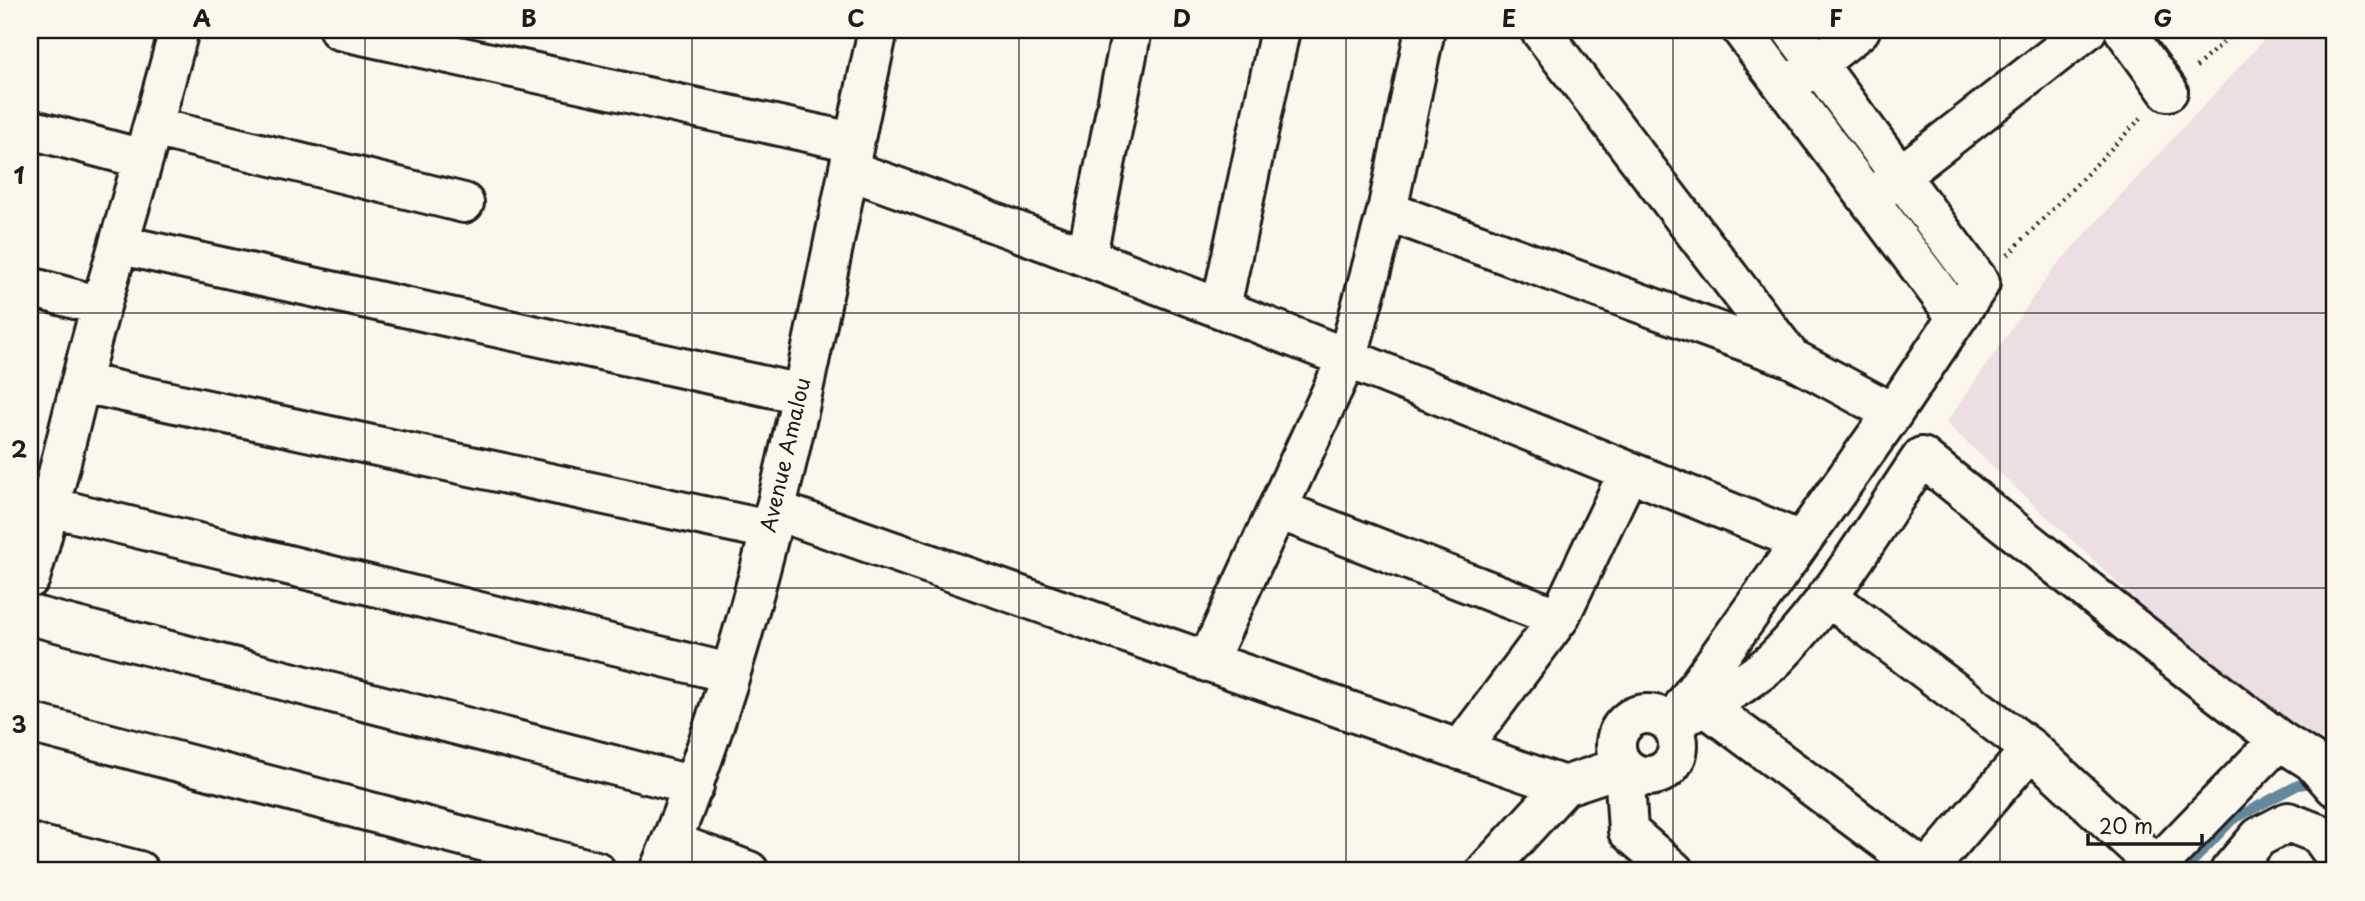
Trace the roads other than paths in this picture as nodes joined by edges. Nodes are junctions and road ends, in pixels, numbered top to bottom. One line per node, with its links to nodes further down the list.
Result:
1 (178, 30): 17 (street)
2 (339, 30): 18 (street)
3 (878, 30): 18 (street, Avenue Amalou)
4 (1132, 30): 24 (street)
5 (1280, 30): 27 (street)
6 (1424, 30): 22 (street)
7 (1541, 30): 30 (street)
8 (1742, 30): 14 (street)
9 (1792, 30): 13 (street)
10 (1860, 30): 13 (street)
11 (2087, 30): 19 (street)
12 (2124, 30): 15 (street)
13 (1817, 63): 14 (street); 19 (street)
14 (1785, 88): 20 (street)
15 (2168, 91)
16 (30, 129): 17 (street)
17 (148, 143): 21 (street); 23 (street)
18 (851, 156): 24 (street); 32 (street, Avenue Amalou)
19 (1900, 176): 20 (street); 28 (street)
20 (1869, 200): 28 (street)
21 (464, 203)
22 (1387, 211): 29 (street); 30 (street)
23 (121, 245): 26 (street); 32 (street)
24 (1087, 255): 27 (street)
25 (30, 287): 26 (street)
26 (101, 306): 31 (street)
27 (1221, 307): 29 (street)
28 (1956, 316): 33 (street)
29 (1348, 356): 34 (street); 36 (street)
30 (1791, 358): 33 (street)
31 (82, 383): 35 (street); 37 (street)
32 (801, 394): 37 (street, Avenue Amalou)
33 (1892, 413): 38 (street)
34 (1629, 471): 38 (street); 42 (street)
35 (51, 507): 39 (street); 44 (street)
36 (1279, 510): 42 (street); 43 (street)
37 (772, 520): 43 (street); 44 (street, Avenue Amalou)
38 (1801, 541): 47 (street)
39 (30, 578)
40 (1827, 596): 45 (street); 48 (street); 49 (street)
41 (30, 615): 53 (street)
42 (1559, 618): 50 (street)
43 (1207, 662): 50 (street)
44 (729, 673): 53 (street, Avenue Amalou)
45 (1705, 706): 47 (street); 64 (street)
46 (30, 723): 60 (street)
47 (1671, 724): 51 (street)
48 (2279, 740): 52 (street); 58 (street)
49 (2031, 749): 58 (street); 64 (street)
50 (1460, 750): 54 (street)
51 (1624, 766): 54 (street); 63 (street)
52 (2323, 774)
53 (694, 786): 57 (street, Avenue Amalou)
54 (1564, 786): 62 (street)
55 (30, 844): 59 (street)
56 (2335, 856): 65 (street)
57 (666, 857): 61 (street)
58 (2155, 869)
59 (139, 871)
60 (596, 871)
61 (749, 871)
62 (1486, 871)
63 (1674, 871)
64 (1926, 871)
65 (2230, 871)

